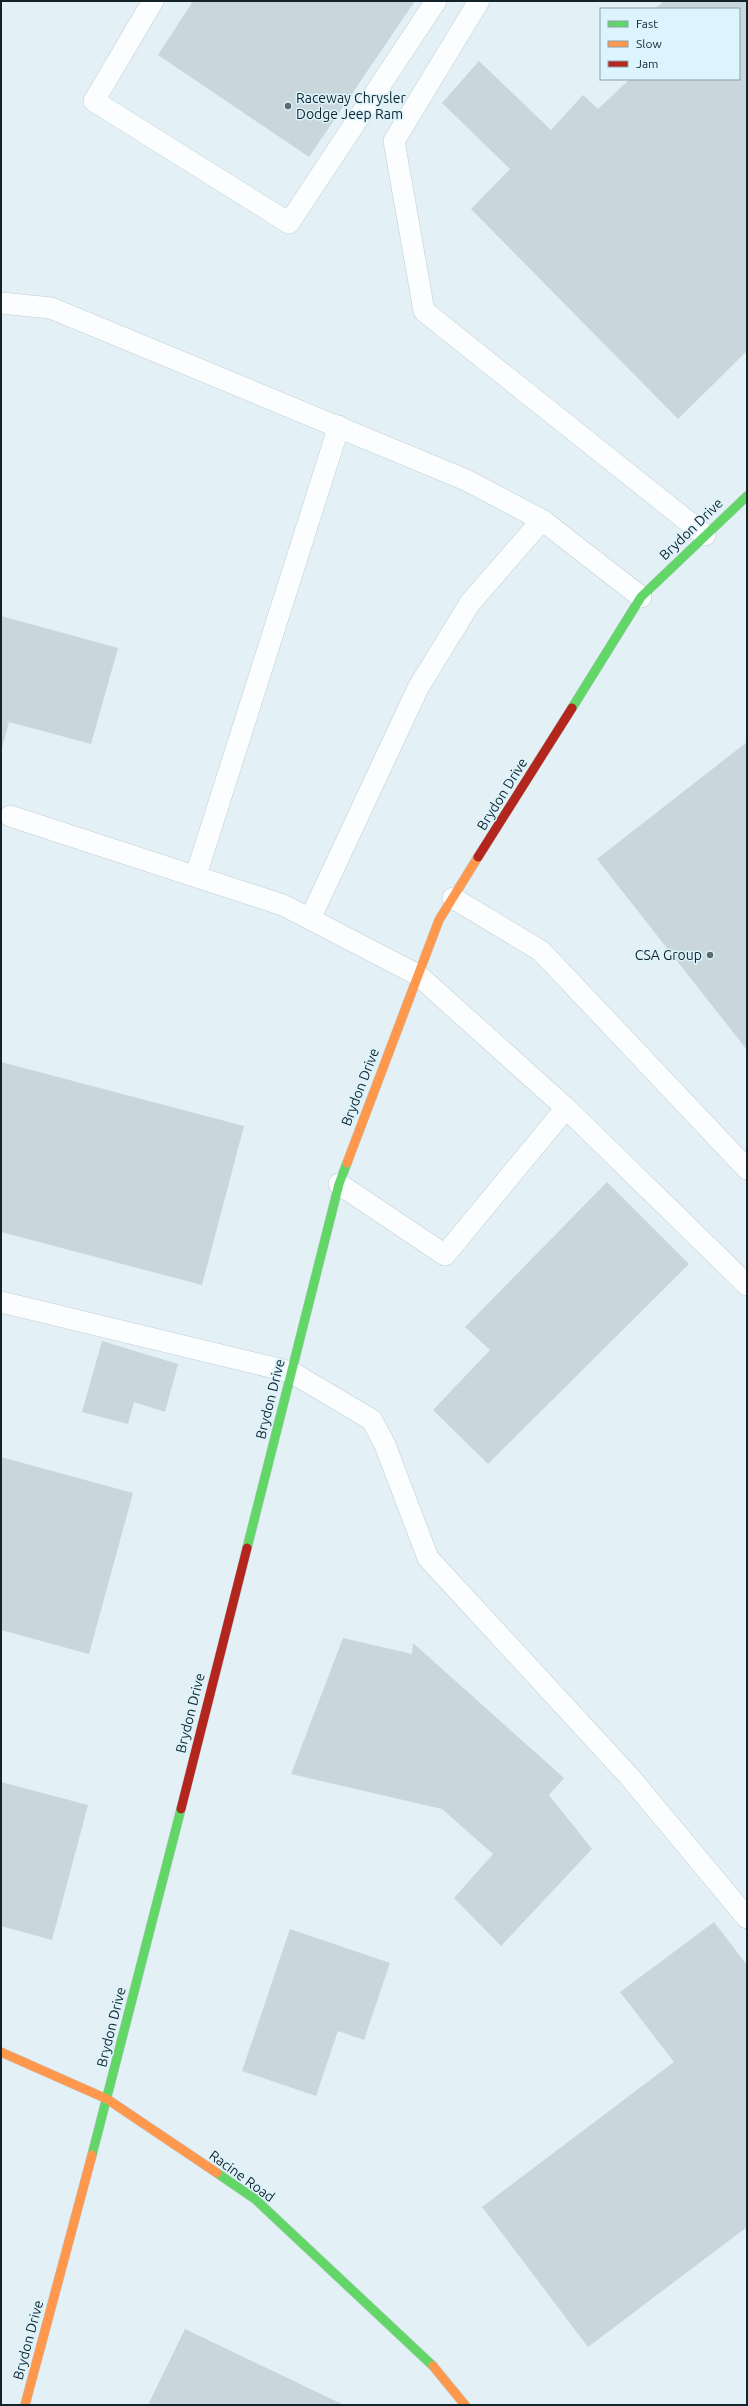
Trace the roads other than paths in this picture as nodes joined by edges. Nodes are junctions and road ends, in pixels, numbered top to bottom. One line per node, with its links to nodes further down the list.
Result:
1 (153, 1): 2 (lane)
2 (436, 1)
3 (479, 1): 8 (lane)
4 (1, 303): 5 (lane)
5 (339, 426): 7 (lane); 11 (lane)
6 (747, 496): 8 (street, Brydon Drive)
7 (542, 520): 9 (lane); 13 (lane)
8 (705, 535): 9 (street, Brydon Drive)
9 (641, 597): 12 (street, Brydon Drive)
10 (10, 816): 11 (lane)
11 (196, 876): 13 (lane)
12 (453, 898): 14 (street, Brydon Drive); 16 (lane)
13 (310, 919): 14 (lane)
14 (418, 974): 15 (lane); 17 (street, Brydon Drive)
15 (566, 1108): 17 (lane); 18 (lane)
16 (747, 1168)
17 (339, 1184): 20 (street, Brydon Drive)
18 (747, 1285)
19 (1, 1302): 20 (lane)
20 (291, 1372): 21 (lane); 23 (street, Brydon Drive)
21 (747, 1918)
22 (1, 2052): 23 (street, Racine Road)
23 (107, 2099): 24 (street, Brydon Drive); 25 (street, Racine Road)
24 (25, 2405)
25 (465, 2405)

